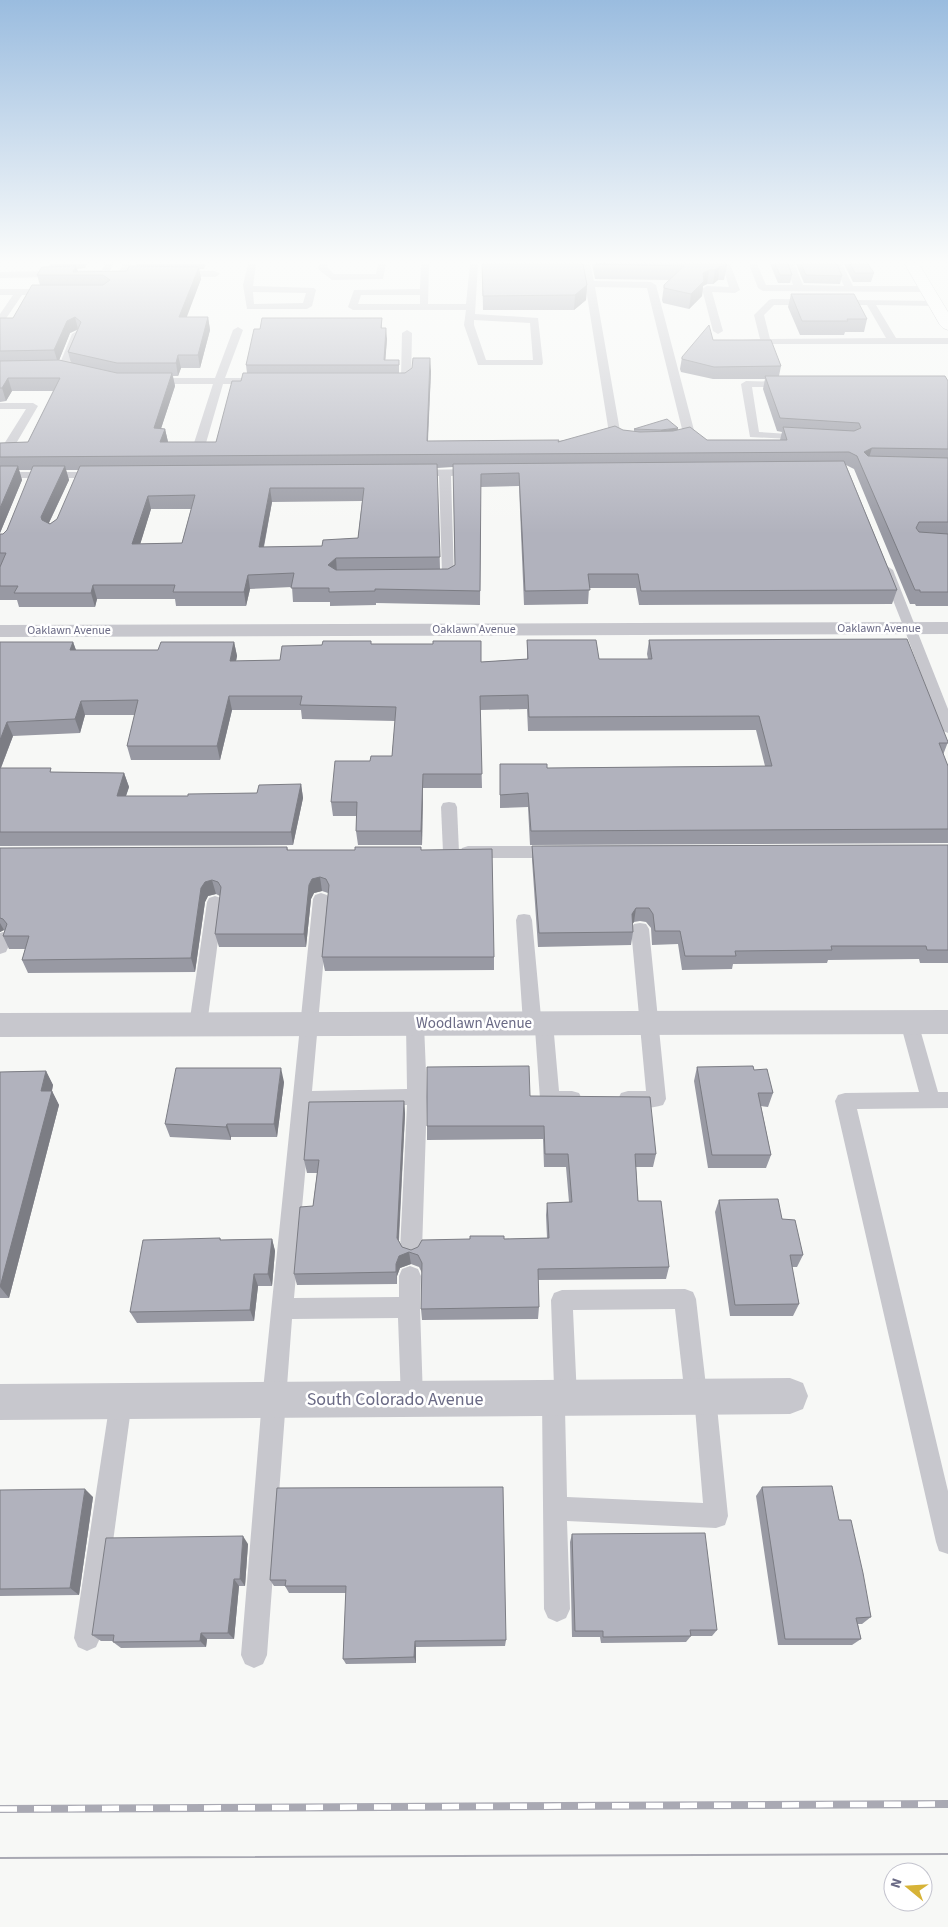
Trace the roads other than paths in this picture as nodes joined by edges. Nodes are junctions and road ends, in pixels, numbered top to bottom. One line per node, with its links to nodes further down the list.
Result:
1 (69, 354): 8 (lane)
2 (229, 354): 10 (lane)
3 (407, 354): 12 (lane)
4 (479, 354): 5 (lane)
5 (537, 354)
6 (601, 354): 16 (lane)
7 (668, 354): 17 (lane)
8 (63, 369)
9 (140, 381): 10 (lane)
10 (219, 381): 11 (lane); 18 (lane)
11 (268, 381)
12 (386, 381)
13 (800, 384): 15 (lane)
14 (0, 406): 19 (lane)
15 (812, 438)
16 (636, 440)
17 (663, 440)
18 (200, 443)
19 (0, 447)
20 (484, 472): 22 (lane)
21 (405, 473): 22 (lane)
22 (445, 473): 28 (lane)
23 (109, 474): 25 (lane)
24 (0, 475): 25 (lane)
25 (79, 475): 26 (lane)
26 (72, 491)
27 (882, 558): 29 (lane)
28 (420, 577)
29 (911, 628): 30 (street, Oaklawn Avenue); 31 (street, Oaklawn Avenue); 32 (lane)
30 (948, 628)
31 (0, 631)
32 (948, 728)
33 (449, 807): 35 (lane)
34 (431, 852): 35 (lane)
35 (451, 852): 36 (lane)
36 (570, 852)
37 (321, 899): 46 (lane)
38 (215, 902): 45 (lane)
39 (524, 920): 43 (lane)
40 (640, 930): 44 (lane)
41 (909, 1022): 42 (street, Woodlawn Avenue); 44 (street, Woodlawn Avenue); 53 (lane)
42 (948, 1022)
43 (538, 1023): 44 (street, Woodlawn Avenue); 47 (street, Woodlawn Avenue); 51 (lane)
44 (648, 1023): 52 (lane)
45 (198, 1024): 46 (street, Woodlawn Avenue); 48 (street, Woodlawn Avenue)
46 (310, 1024): 47 (street, Woodlawn Avenue); 50 (lane)
47 (415, 1024): 49 (lane)
48 (0, 1025)
49 (417, 1097): 50 (lane); 54 (lane)
50 (302, 1099): 57 (lane)
51 (589, 1099)
52 (608, 1099)
53 (939, 1100): 66 (lane)
54 (411, 1250)
55 (410, 1276): 56 (lane)
56 (409, 1306): 57 (lane); 61 (lane)
57 (282, 1309): 62 (lane)
58 (790, 1396): 59 (street, South Colorado Avenue)
59 (700, 1397): 60 (street, South Colorado Avenue); 60 (lane); 65 (lane)
60 (559, 1398): 61 (street, South Colorado Avenue); 65 (lane)
61 (412, 1399): 62 (street, South Colorado Avenue)
62 (273, 1400): 63 (street, South Colorado Avenue); 69 (lane)
63 (121, 1401): 64 (street, South Colorado Avenue); 68 (lane)
64 (0, 1402)
65 (555, 1508): 67 (lane)
66 (948, 1542)
67 (557, 1609)
68 (87, 1638)
69 (254, 1655)

